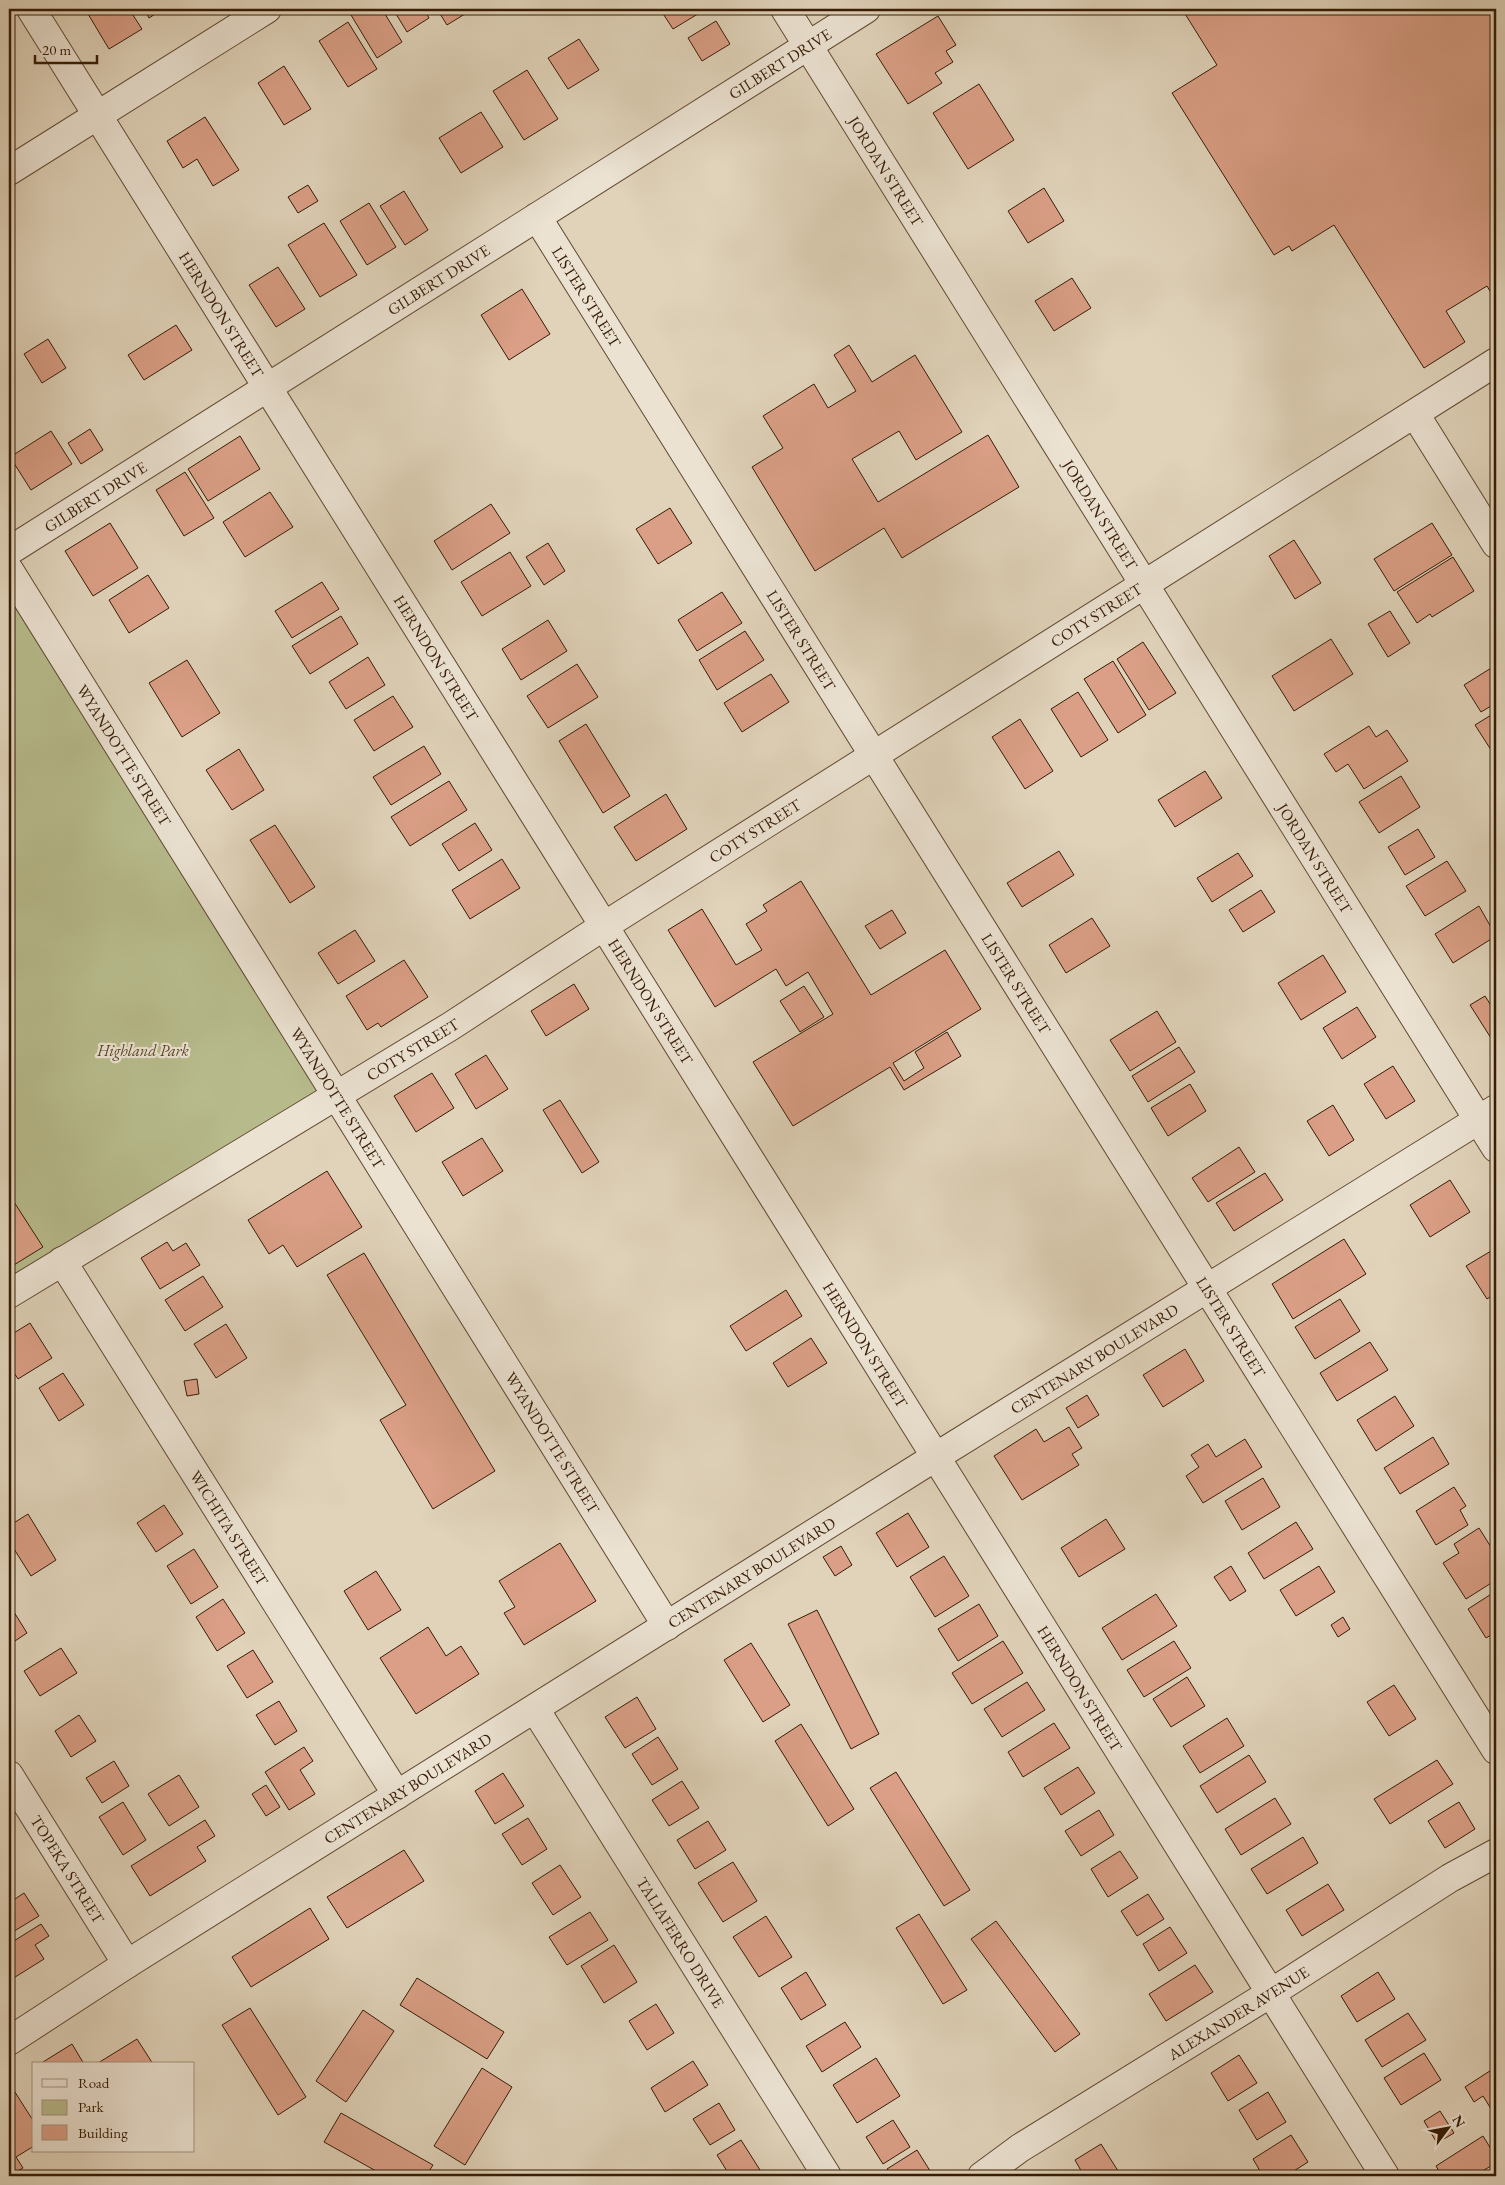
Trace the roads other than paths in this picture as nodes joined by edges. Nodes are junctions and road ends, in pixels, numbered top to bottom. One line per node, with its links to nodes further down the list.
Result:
1 (31, 9): 6 (street, HERNDON STREET)
2 (267, 9): 6 (street)
3 (785, 9): 5 (street, JORDAN STREET)
4 (866, 9): 5 (street, GILBERT DRIVE)
5 (808, 45): 8 (street, GILBERT DRIVE); 15 (street, JORDAN STREET)
6 (98, 115): 7 (street); 10 (street, HERNDON STREET)
7 (9, 171)
8 (537, 217): 10 (street, GILBERT DRIVE); 16 (street, LISTER STREET)
9 (1496, 362): 11 (street, COTY STREET)
10 (267, 388): 13 (street, GILBERT DRIVE); 17 (street, HERNDON STREET)
11 (1415, 414): 12 (street); 15 (street, COTY STREET)
12 (1496, 544)
13 (9, 550)
14 (9, 570): 18 (street, WYANDOTTE STREET)
15 (1145, 584): 16 (street, COTY STREET); 19 (street, JORDAN STREET)
16 (875, 755): 17 (street, COTY STREET); 22 (street, LISTER STREET)
17 (604, 926): 18 (street, COTY STREET); 24 (street, HERNDON STREET)
18 (336, 1096): 21 (street, COTY STREET); 25 (street, WYANDOTTE STREET)
19 (1487, 1114): 20 (street, JORDAN STREET); 22 (street, CENTENARY BOULEVARD)
20 (1496, 1148)
21 (62, 1262): 23 (street, COTY STREET); 29 (street, WICHITA STREET)
22 (1208, 1288): 24 (street, CENTENARY BOULEVARD); 27 (street, LISTER STREET)
23 (9, 1294)
24 (937, 1456): 25 (street, CENTENARY BOULEVARD); 32 (street, HERNDON STREET)
25 (667, 1626): 26 (street, CENTENARY BOULEVARD)
26 (535, 1709): 29 (street, CENTENARY BOULEVARD); 35 (street, TALIAFERRO DRIVE)
27 (1496, 1750)
28 (9, 1775): 31 (street, TOPEKA STREET)
29 (397, 1795): 31 (street, CENTENARY BOULEVARD)
30 (1496, 1853): 32 (street, ALEXANDER AVENUE)
31 (127, 1964): 33 (street, CENTENARY BOULEVARD)
32 (1271, 1993): 34 (street, ALEXANDER AVENUE); 36 (street, HERNDON STREET)
33 (9, 2041)
34 (994, 2173)
35 (827, 2176)
36 (1385, 2176)

